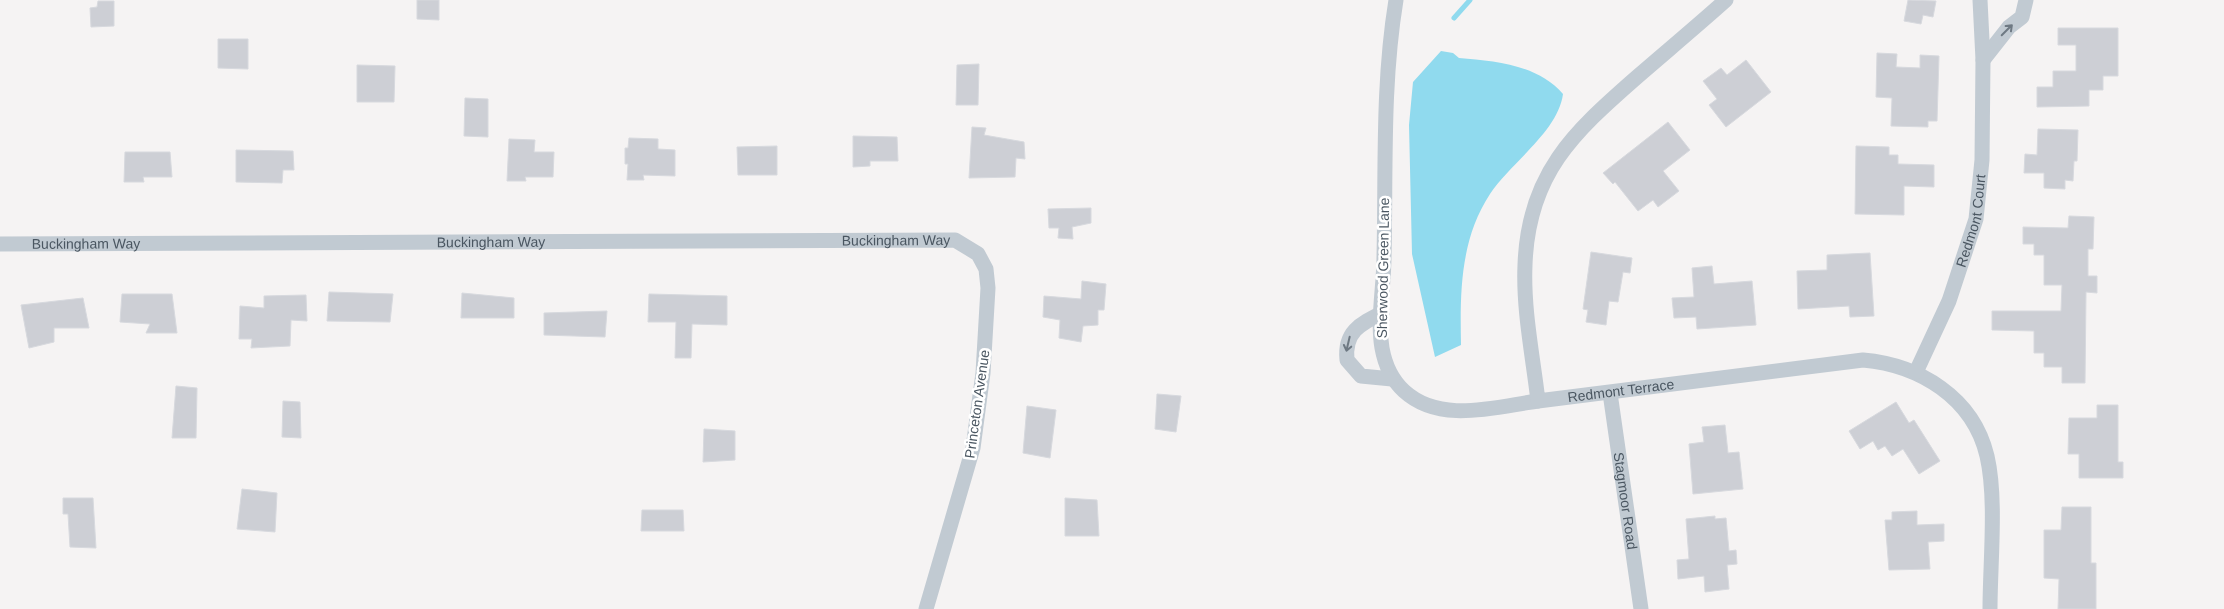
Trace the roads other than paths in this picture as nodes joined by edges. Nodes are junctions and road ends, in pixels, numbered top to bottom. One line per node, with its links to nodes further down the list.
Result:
1 (1396, 0): 8 (street, Sherwood Green Lane)
2 (1726, 0): 12 (street)
3 (1980, 0): 5 (street, Redmont Court)
4 (2026, 0): 5 (street, one-way to 4)
5 (1983, 60): 9 (street, Redmont Court)
6 (0, 244): 7 (street, Buckingham Way)
7 (978, 254): 13 (street, Princeton Avenue)
8 (1382, 313): 10 (street, Sherwood Green Lane); 10 (street, one-way to 10)
9 (1916, 372): 11 (street, Redmont Terrace); 15 (street, Redmont Terrace)
10 (1392, 379): 12 (street, Sherwood Green Lane)
11 (1610, 393): 12 (street, Redmont Terrace); 14 (street, Stagmoor Road)
12 (1538, 401)
13 (926, 609)
14 (1641, 609)
15 (1990, 609)

